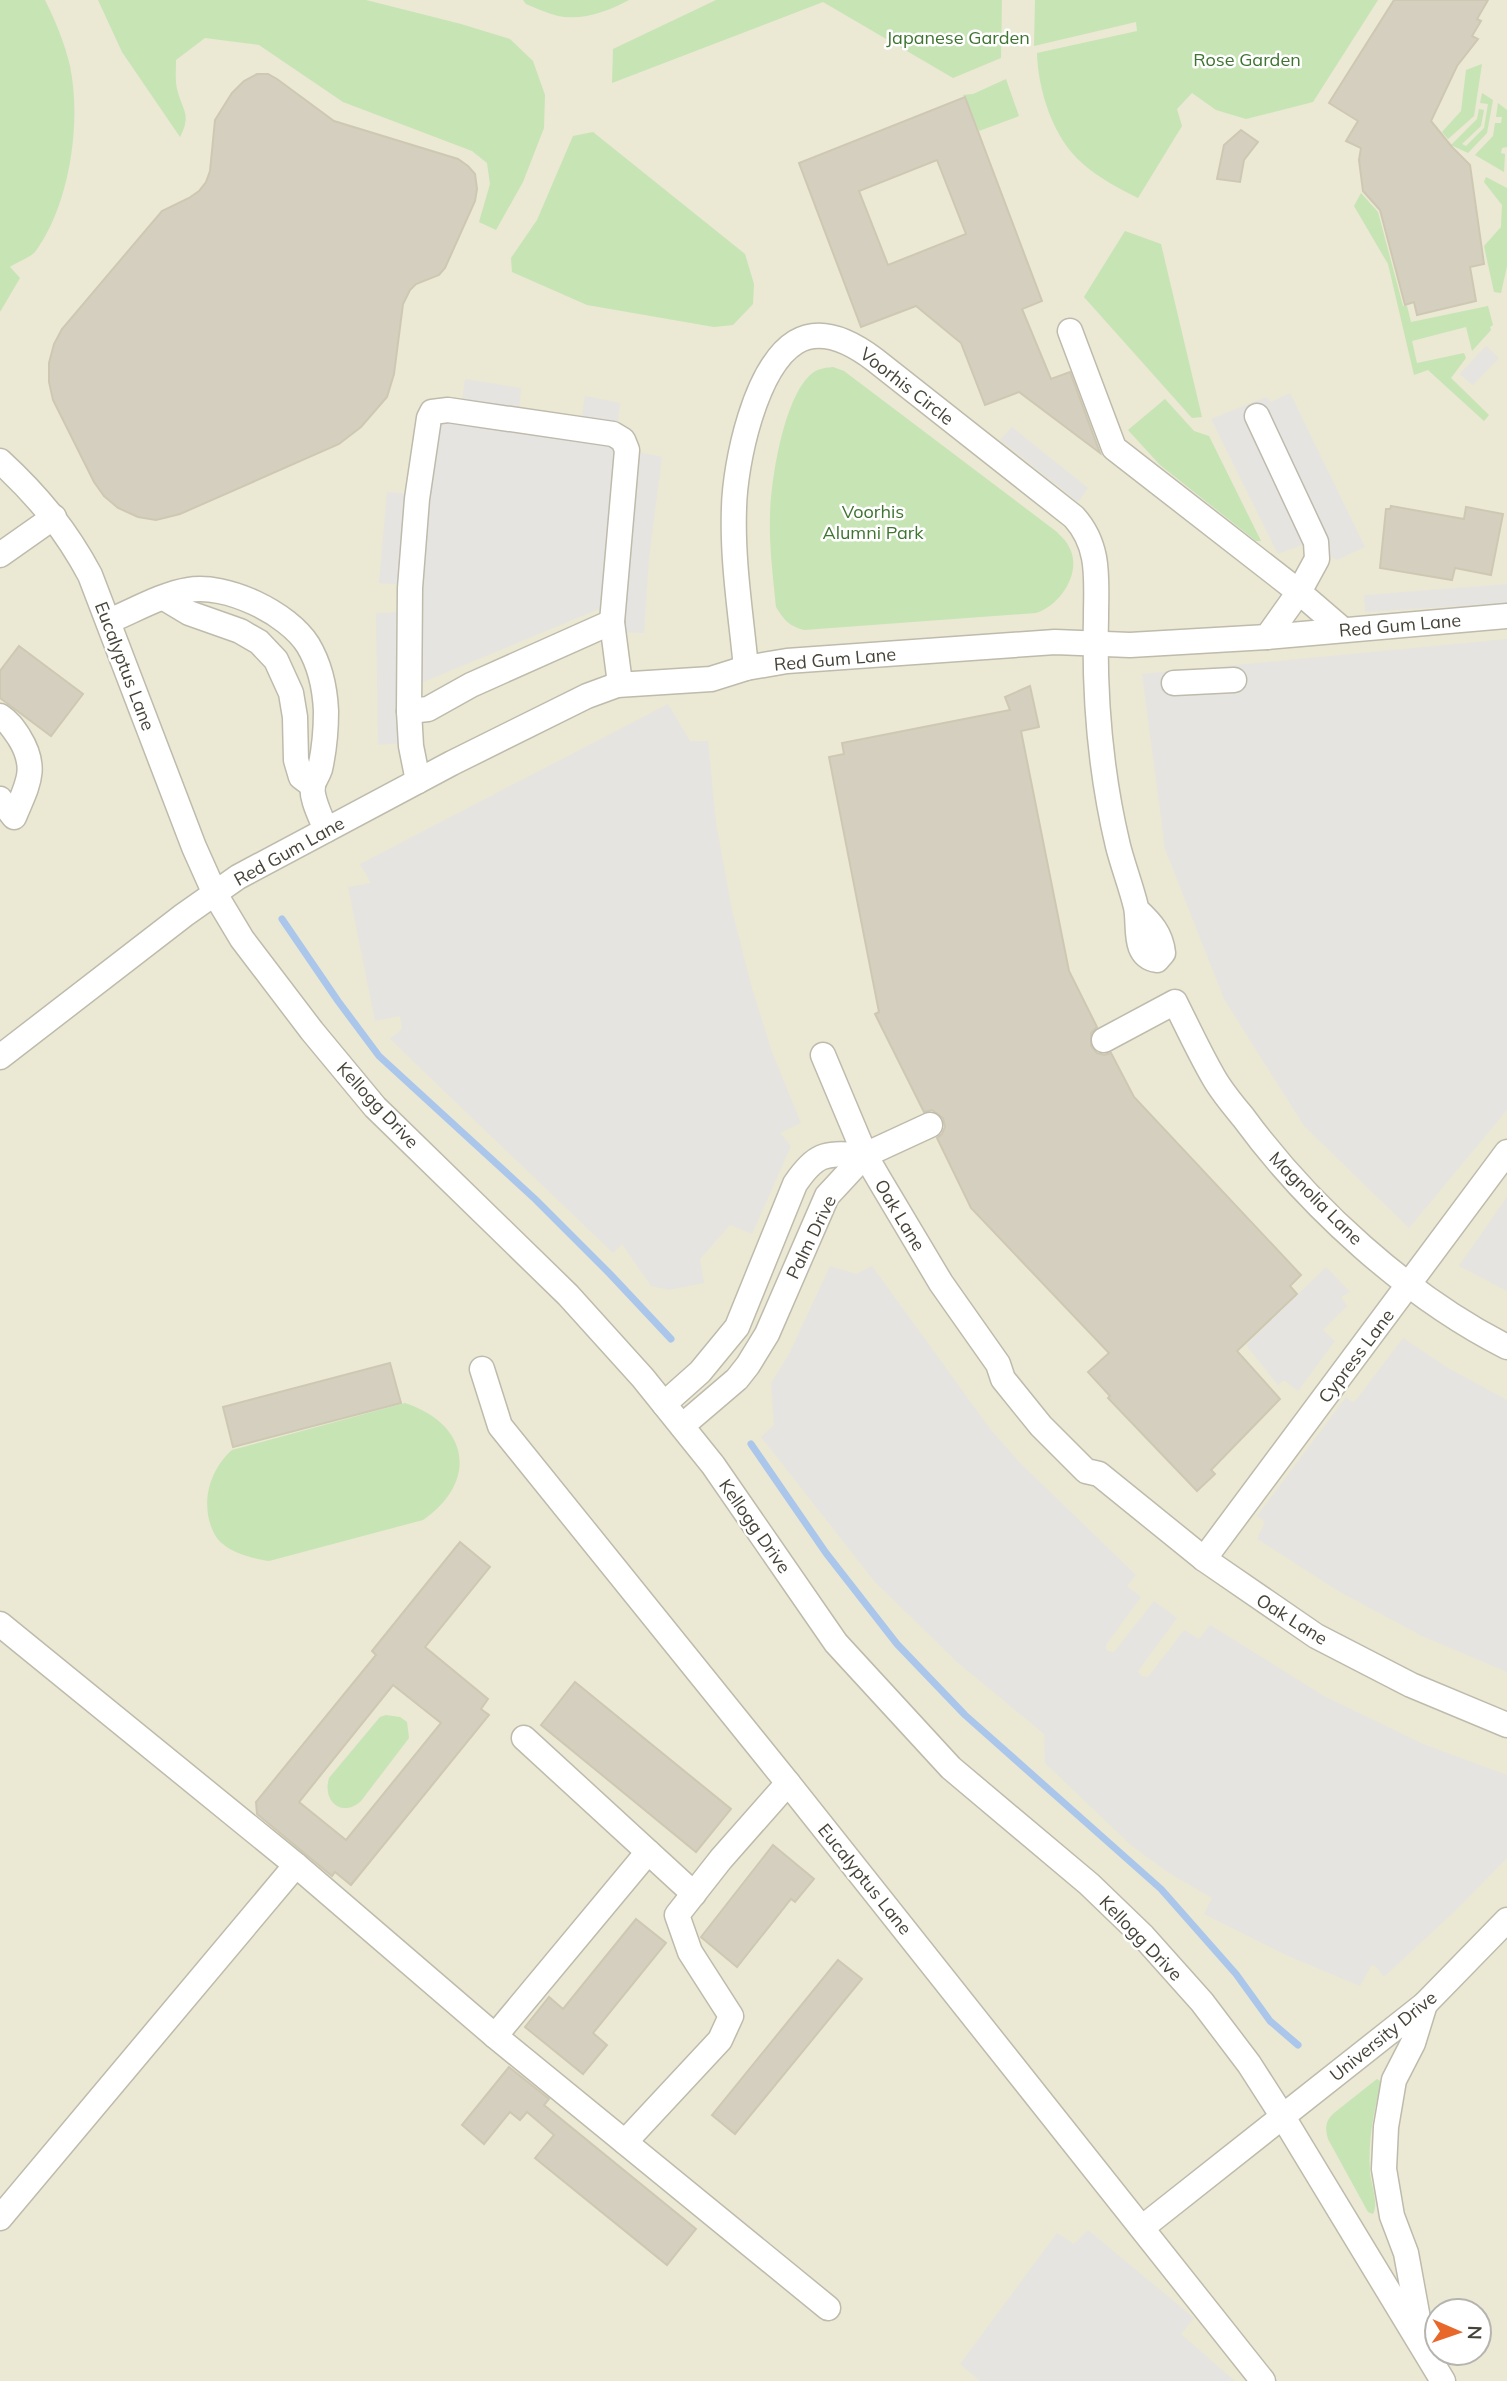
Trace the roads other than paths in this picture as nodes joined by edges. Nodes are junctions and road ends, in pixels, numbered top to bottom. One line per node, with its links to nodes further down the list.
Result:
1 (1070, 331): 6 (street)
2 (1257, 415): 6 (street)
3 (0, 461): 4 (street, Eucalyptus Lane)
4 (54, 517): 5 (street); 9 (street, Eucalyptus Lane)
5 (0, 555)
6 (1299, 592): 11 (street); 12 (street)
7 (164, 598): 9 (street); 21 (street); 21 (street)
8 (1507, 616): 11 (street, Red Gum Lane)
9 (109, 621): 24 (street, Eucalyptus Lane)
10 (612, 622): 17 (street); 18 (street); 18 (street)
11 (1342, 629): 12 (street, Red Gum Lane)
12 (1267, 636): 13 (street, Red Gum Lane)
13 (1095, 643): 14 (street, Red Gum Lane); 14 (street, Voorhis Circle); 25 (street)
14 (746, 668): 17 (street, Red Gum Lane)
15 (1234, 680): 16 (street)
16 (1174, 683)
17 (617, 685): 20 (street, Red Gum Lane)
18 (409, 711): 20 (street)
19 (0, 716): 22 (street)
20 (418, 781): 23 (street, Red Gum Lane)
21 (313, 786): 23 (street)
22 (0, 799)
23 (326, 830): 24 (street, Red Gum Lane)
24 (215, 894): 28 (street); 35 (street, Kellogg Drive)
25 (1137, 910)
26 (1104, 1040): 32 (street, Magnolia Lane)
27 (822, 1055): 31 (street, Oak Lane)
28 (0, 1058)
29 (930, 1125): 31 (street)
30 (1507, 1152): 32 (street, Cypress Lane)
31 (865, 1155): 35 (street, Palm Drive); 36 (street, Palm Drive); 37 (street, Oak Lane)
32 (1408, 1284): 33 (street, Magnolia Lane); 37 (street, Cypress Lane)
33 (1507, 1347)
34 (482, 1369): 41 (street, Eucalyptus Lane)
35 (664, 1404): 36 (street, Kellogg Drive)
36 (682, 1426): 48 (street, Kellogg Drive)
37 (1204, 1559): 39 (street, Oak Lane)
38 (0, 1624): 43 (street)
39 (1507, 1725)
40 (524, 1738): 42 (street)
41 (788, 1783): 44 (street); 51 (street, Eucalyptus Lane)
42 (648, 1852): 44 (street); 47 (street)
43 (296, 1865): 47 (street); 50 (street)
44 (694, 1894): 49 (street)
45 (1507, 1920): 46 (street, University Drive)
46 (1425, 2004): 48 (street, University Drive); 53 (street)
47 (495, 2036): 49 (street)
48 (1283, 2117): 51 (street, University Drive); 54 (street, Kellogg Drive)
49 (625, 2142): 52 (street)
50 (0, 2218)
51 (1143, 2227): 55 (street, Eucalyptus Lane)
52 (828, 2308)
53 (1423, 2346)
54 (1423, 2349)
55 (1263, 2381)

